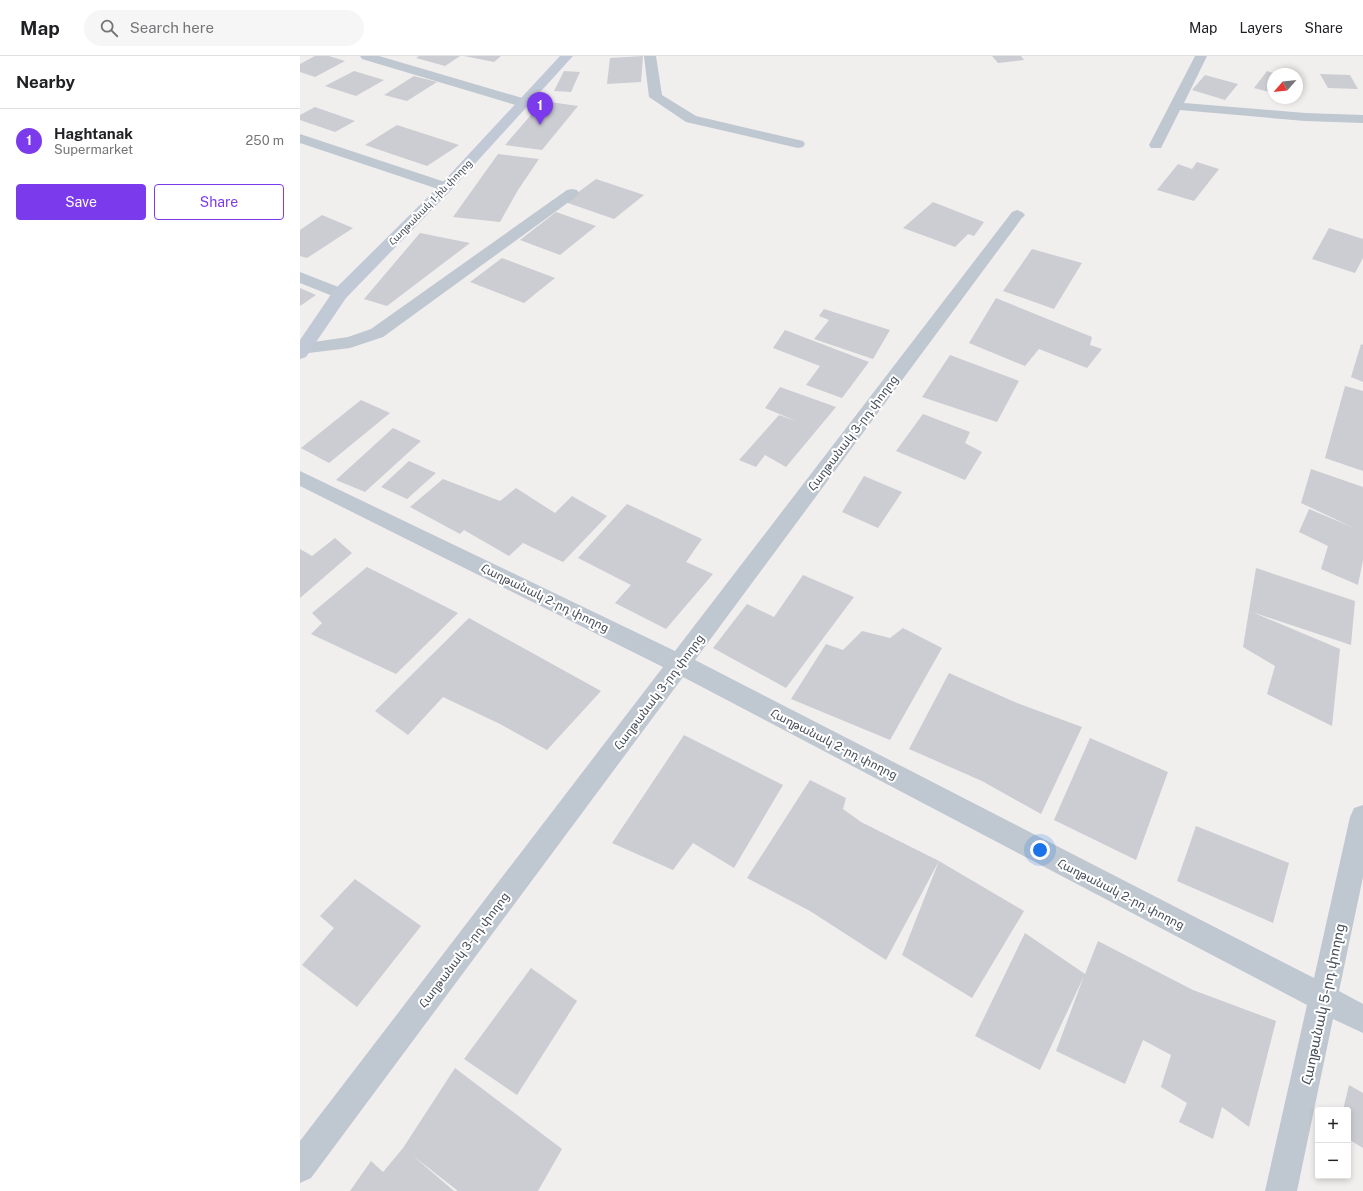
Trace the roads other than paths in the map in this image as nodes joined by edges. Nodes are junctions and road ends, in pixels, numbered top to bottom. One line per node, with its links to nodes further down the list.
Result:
1 (366, 56): 5 (street)
2 (567, 56): 5 (main road, Հաղթանակ 1-ին փողոց)
3 (650, 56): 9 (street)
4 (1201, 56): 6 (street)
5 (524, 103): 11 (main road, Հաղթանակ 1-ին փողոց)
6 (1176, 106): 7 (street); 10 (street)
7 (1363, 119)
8 (300, 138): 11 (street)
9 (798, 144)
10 (1156, 146)
11 (446, 187): 15 (main road, Հաղթանակ 1-ին փողոց)
12 (572, 192): 16 (street)
13 (1016, 215): 18 (street, Հաղթանակ 3-րդ փողոց)
14 (300, 277): 15 (street)
15 (340, 294): 16 (main road, Հաղթանակ 1-ին փողոց)
16 (302, 351)
17 (300, 478): 18 (street, Հաղթանակ 2-րդ փողոց)
18 (680, 664): 20 (street, Հաղթանակ 2-րդ փողոց); 22 (street, Հաղթանակ 3-րդ փողոց)
19 (1363, 818): 20 (street, Հաղթանակ 5-րդ փողոց)
20 (1324, 1000): 21 (street, Հաղթանակ 2-րդ փողոց); 23 (street, Հաղթանակ 5-րդ փողոց)
21 (1363, 1019)
22 (300, 1167)
23 (1281, 1191)

